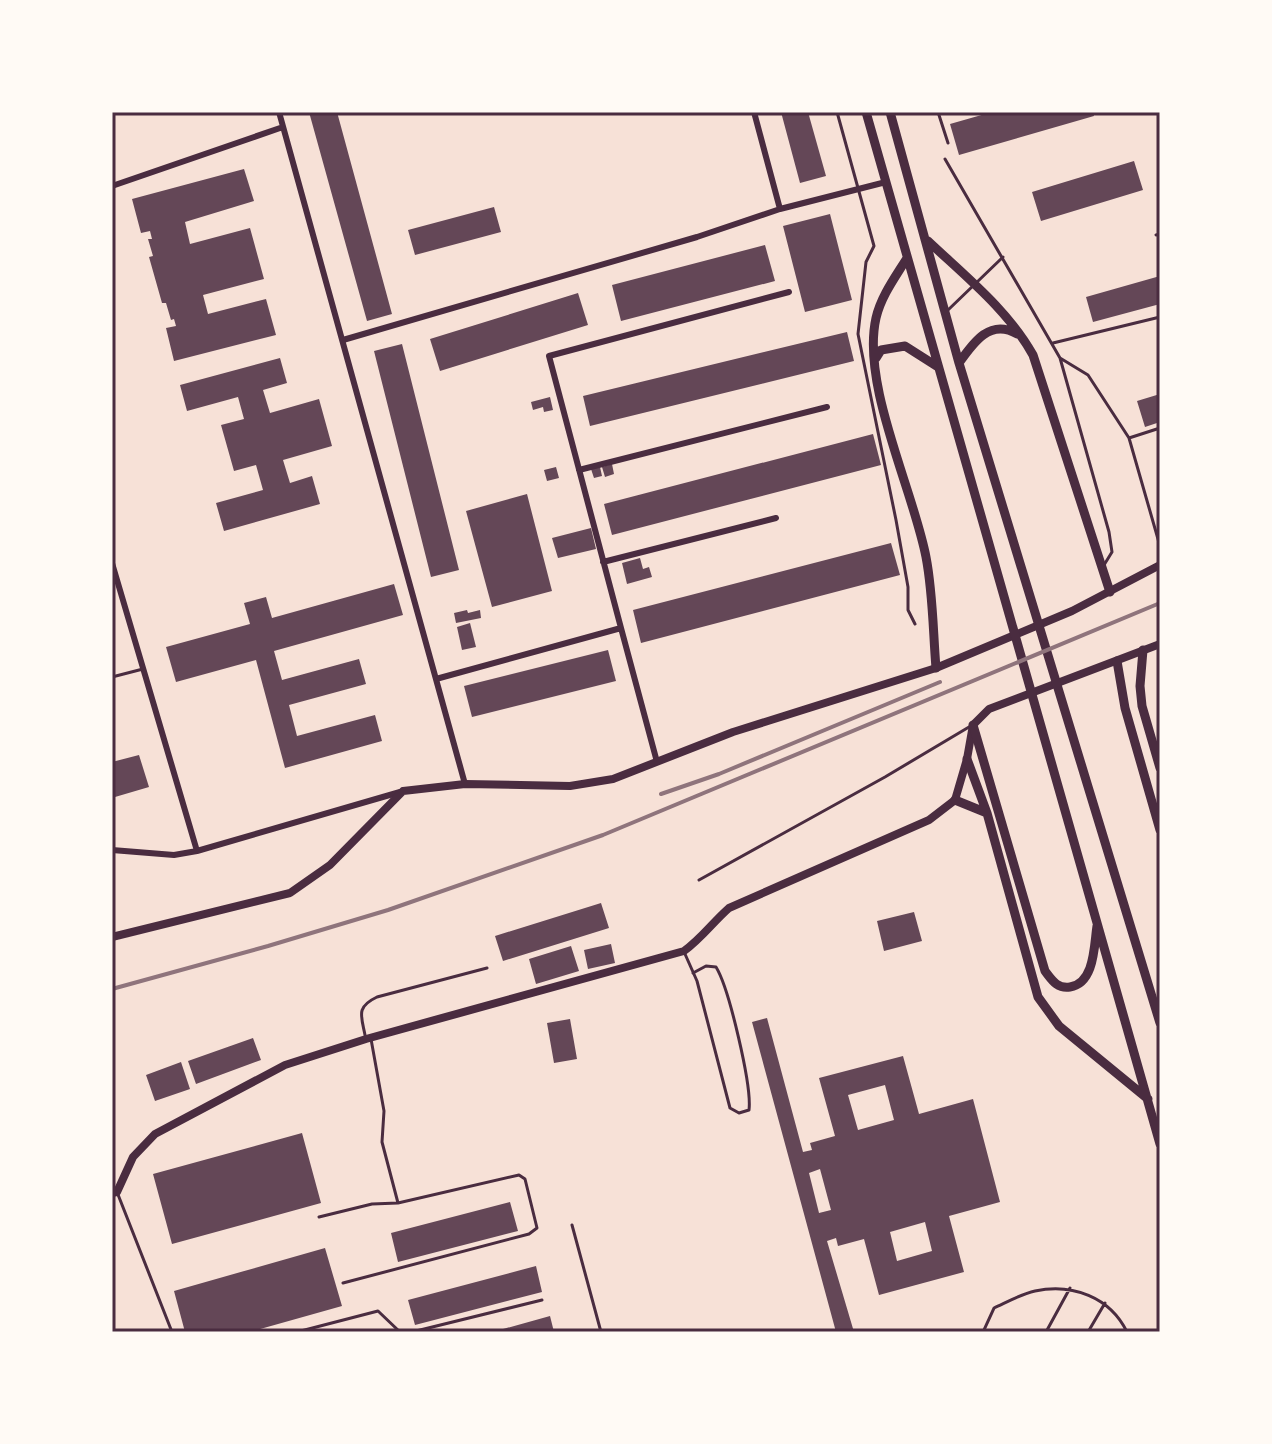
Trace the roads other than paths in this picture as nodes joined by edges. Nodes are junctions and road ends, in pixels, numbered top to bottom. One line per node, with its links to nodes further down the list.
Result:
1 (279, 112): 7 (street)
2 (754, 112): 13 (street)
3 (837, 112): 12 (lane)
4 (866, 112): 10 (main road)
5 (890, 112): 14 (main road)
6 (938, 112): 8 (lane)
7 (283, 127): 11 (street); 22 (street)
8 (948, 143)
9 (945, 159): 15 (lane)
10 (886, 182): 12 (street); 16 (main road)
11 (112, 186)
12 (858, 188): 13 (street); 40 (lane)
13 (780, 209): 22 (street)
14 (926, 239): 17 (main road); 19 (main road)
15 (1004, 257): 17 (lane); 23 (lane)
16 (907, 258): 25 (main road); 27 (main road)
17 (974, 285): 19 (lane); 21 (main road)
18 (789, 292): 31 (street)
19 (946, 313): 26 (main road)
20 (1160, 317): 23 (lane)
21 (1023, 338): 26 (main road); 37 (main road)
22 (343, 340): 48 (street)
23 (1053, 343): 24 (lane)
24 (1060, 358): 30 (lane); 37 (lane)
25 (874, 361): 27 (main road); 45 (main road)
26 (959, 363): 66 (main road)
27 (939, 367): 61 (main road)
28 (827, 407): 31 (street)
29 (1160, 428): 30 (lane)
30 (1129, 438): 33 (lane)
31 (579, 470): 34 (street)
32 (776, 518): 34 (street)
33 (1160, 546)
34 (603, 562): 41 (street)
35 (112, 563): 38 (street)
36 (1160, 565): 39 (street)
37 (1102, 569): 39 (main road)
38 (116, 588): 46 (street)
39 (1110, 592): 45 (street)
40 (915, 624)
41 (621, 628): 48 (street); 51 (street)
42 (1160, 644): 43 (street)
43 (1143, 650): 44 (street); 52 (main road)
44 (1117, 661): 49 (street); 57 (main road)
45 (936, 668): 51 (street)
46 (143, 669): 47 (lane); 59 (street)
47 (112, 677)
48 (436, 679): 53 (street)
49 (973, 725): 50 (street); 60 (lane); 61 (main road)
50 (967, 759): 55 (street); 56 (main road)
51 (657, 762): 53 (street)
52 (1160, 768)
53 (465, 784): 54 (street)
54 (403, 791): 59 (street); 62 (street)
55 (955, 800): 56 (main road); 63 (street)
56 (987, 813): 68 (main road)
57 (1160, 830)
58 (112, 850): 59 (street)
59 (197, 851)
60 (699, 880)
61 (1098, 922): 68 (main road)
62 (112, 937)
63 (684, 951): 65 (lane); 67 (street)
64 (487, 968): 67 (lane)
65 (693, 973): 65 (lane)
66 (1160, 1023)
67 (368, 1039): 70 (street); 71 (lane)
68 (1148, 1099): 69 (main road)
69 (1160, 1144)
70 (115, 1193): 78 (lane)
71 (398, 1203): 72 (lane); 74 (lane)
72 (319, 1217)
73 (572, 1225): 82 (lane)
74 (343, 1283)
75 (1070, 1288): 77 (lane); 83 (lane); 84 (lane)
76 (542, 1300): 81 (lane)
77 (1105, 1303): 85 (lane); 86 (lane)
78 (172, 1332)
79 (297, 1332): 80 (lane)
80 (400, 1332)
81 (412, 1332)
82 (601, 1332)
83 (983, 1332)
84 (1046, 1332)
85 (1088, 1332)
86 (1127, 1332)

